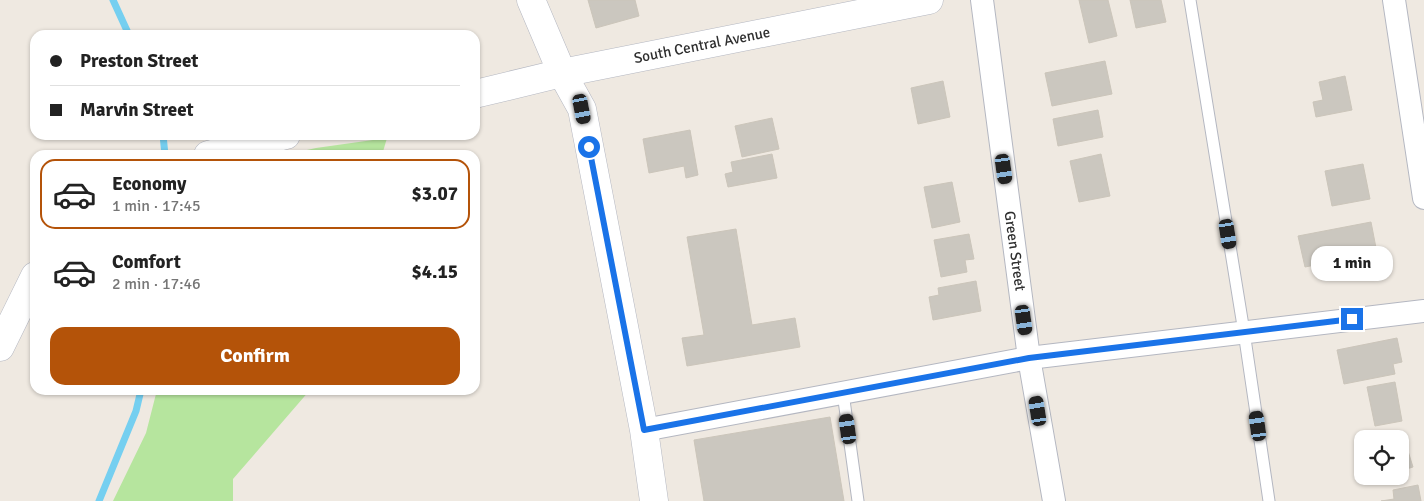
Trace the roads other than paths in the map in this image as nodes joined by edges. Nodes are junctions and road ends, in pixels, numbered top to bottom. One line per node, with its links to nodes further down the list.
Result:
1 (531, 0): 6 (main road)
2 (929, 0): 6 (main road, South Central Avenue)
3 (982, 0): 15 (street, Green Street)
4 (1190, 0): 13 (lane)
5 (1394, 0): 10 (street)
6 (562, 73): 7 (main road, South Central Avenue); 17 (main road)
7 (480, 93)
8 (266, 140): 9 (main road)
9 (226, 150)
10 (1424, 198)
11 (30, 286): 14 (main road)
12 (1424, 311): 13 (street)
13 (1244, 332): 15 (street); 21 (lane)
14 (0, 347)
15 (1029, 358): 16 (street); 20 (street, Green Street)
16 (843, 393): 17 (street); 19 (lane)
17 (644, 430): 18 (main road)
18 (654, 501)
19 (858, 501)
20 (1054, 501)
21 (1269, 501)

